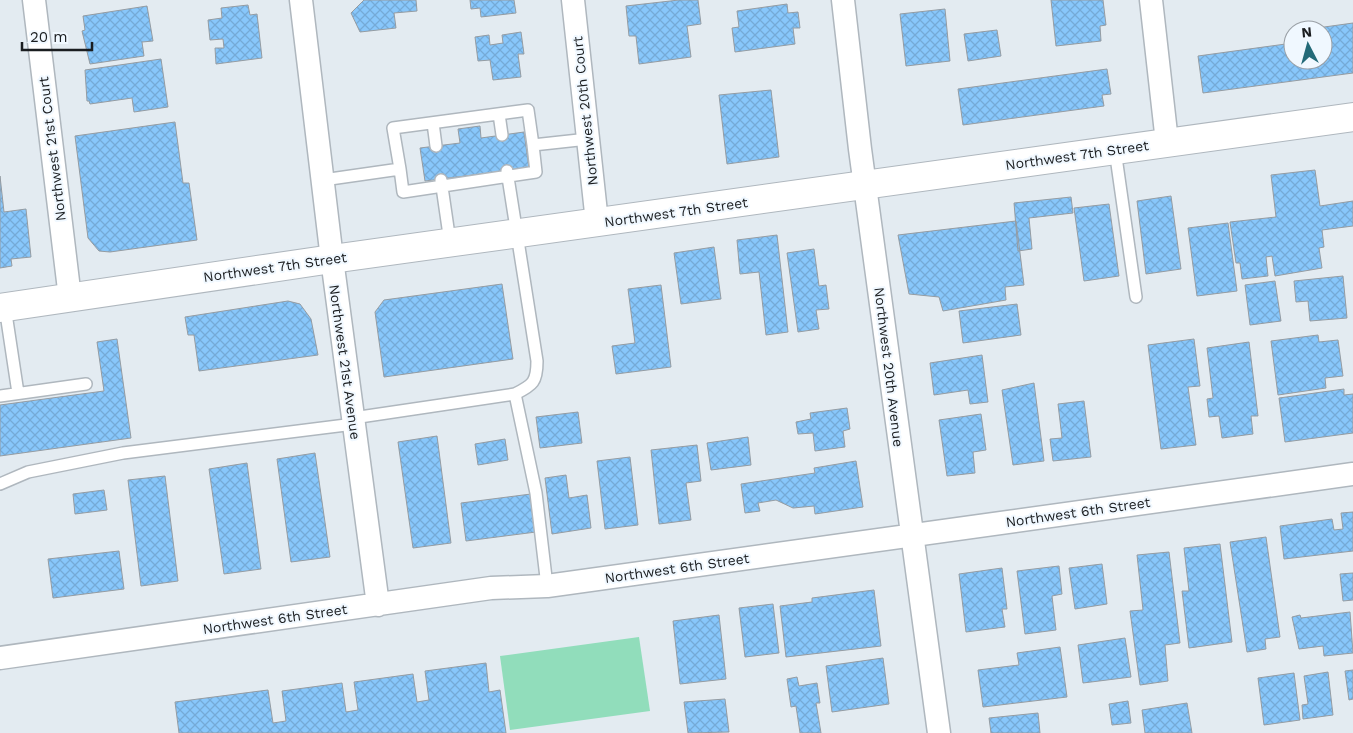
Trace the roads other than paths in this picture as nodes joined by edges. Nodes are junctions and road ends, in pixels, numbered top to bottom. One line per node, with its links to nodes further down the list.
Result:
1 (34, 0): 25 (street, Northwest 21st Court)
2 (301, 0): 17 (street, Northwest 21st Avenue)
3 (573, 0): 10 (street, Northwest 20th Court)
4 (843, 0): 19 (street, Northwest 20th Avenue)
5 (1151, 0): 11 (street)
6 (499, 114): 8 (lane); 9 (lane); 12 (lane)
7 (1353, 117): 11 (main road, Northwest 7th Street)
8 (433, 123): 13 (lane); 15 (lane)
9 (502, 135)
10 (588, 139): 12 (lane); 20 (street, Northwest 20th Court)
11 (1167, 142): 14 (main road, Northwest 7th Street)
12 (533, 145): 16 (lane)
13 (436, 146)
14 (1115, 150): 19 (main road, Northwest 7th Street); 24 (lane)
15 (400, 169): 17 (lane); 18 (lane)
16 (507, 174): 18 (lane); 21 (lane)
17 (323, 180): 23 (street, Northwest 21st Avenue)
18 (442, 183): 22 (lane)
19 (865, 186): 20 (main road, Northwest 7th Street); 34 (street, Northwest 20th Avenue)
20 (597, 222): 21 (main road, Northwest 7th Street)
21 (518, 233): 22 (main road, Northwest 7th Street); 29 (lane)
22 (450, 242): 23 (main road, Northwest 7th Street)
23 (332, 259): 25 (main road, Northwest 7th Street); 31 (street, Northwest 21st Avenue)
24 (1136, 297)
25 (70, 298): 26 (main road, Northwest 7th Street)
26 (2, 307): 28 (lane)
27 (86, 384): 28 (lane)
28 (18, 393): 30 (lane)
29 (515, 394): 31 (lane); 35 (lane)
30 (0, 396)
31 (353, 421): 33 (lane); 36 (street, Northwest 21st Avenue)
32 (1353, 474): 34 (street, Northwest 6th Street)
33 (0, 484)
34 (910, 535): 35 (street, Northwest 6th Street); 38 (street, Northwest 20th Avenue)
35 (547, 586): 36 (street, Northwest 6th Street)
36 (378, 605): 37 (street, Northwest 6th Street)
37 (0, 658)
38 (939, 733)

